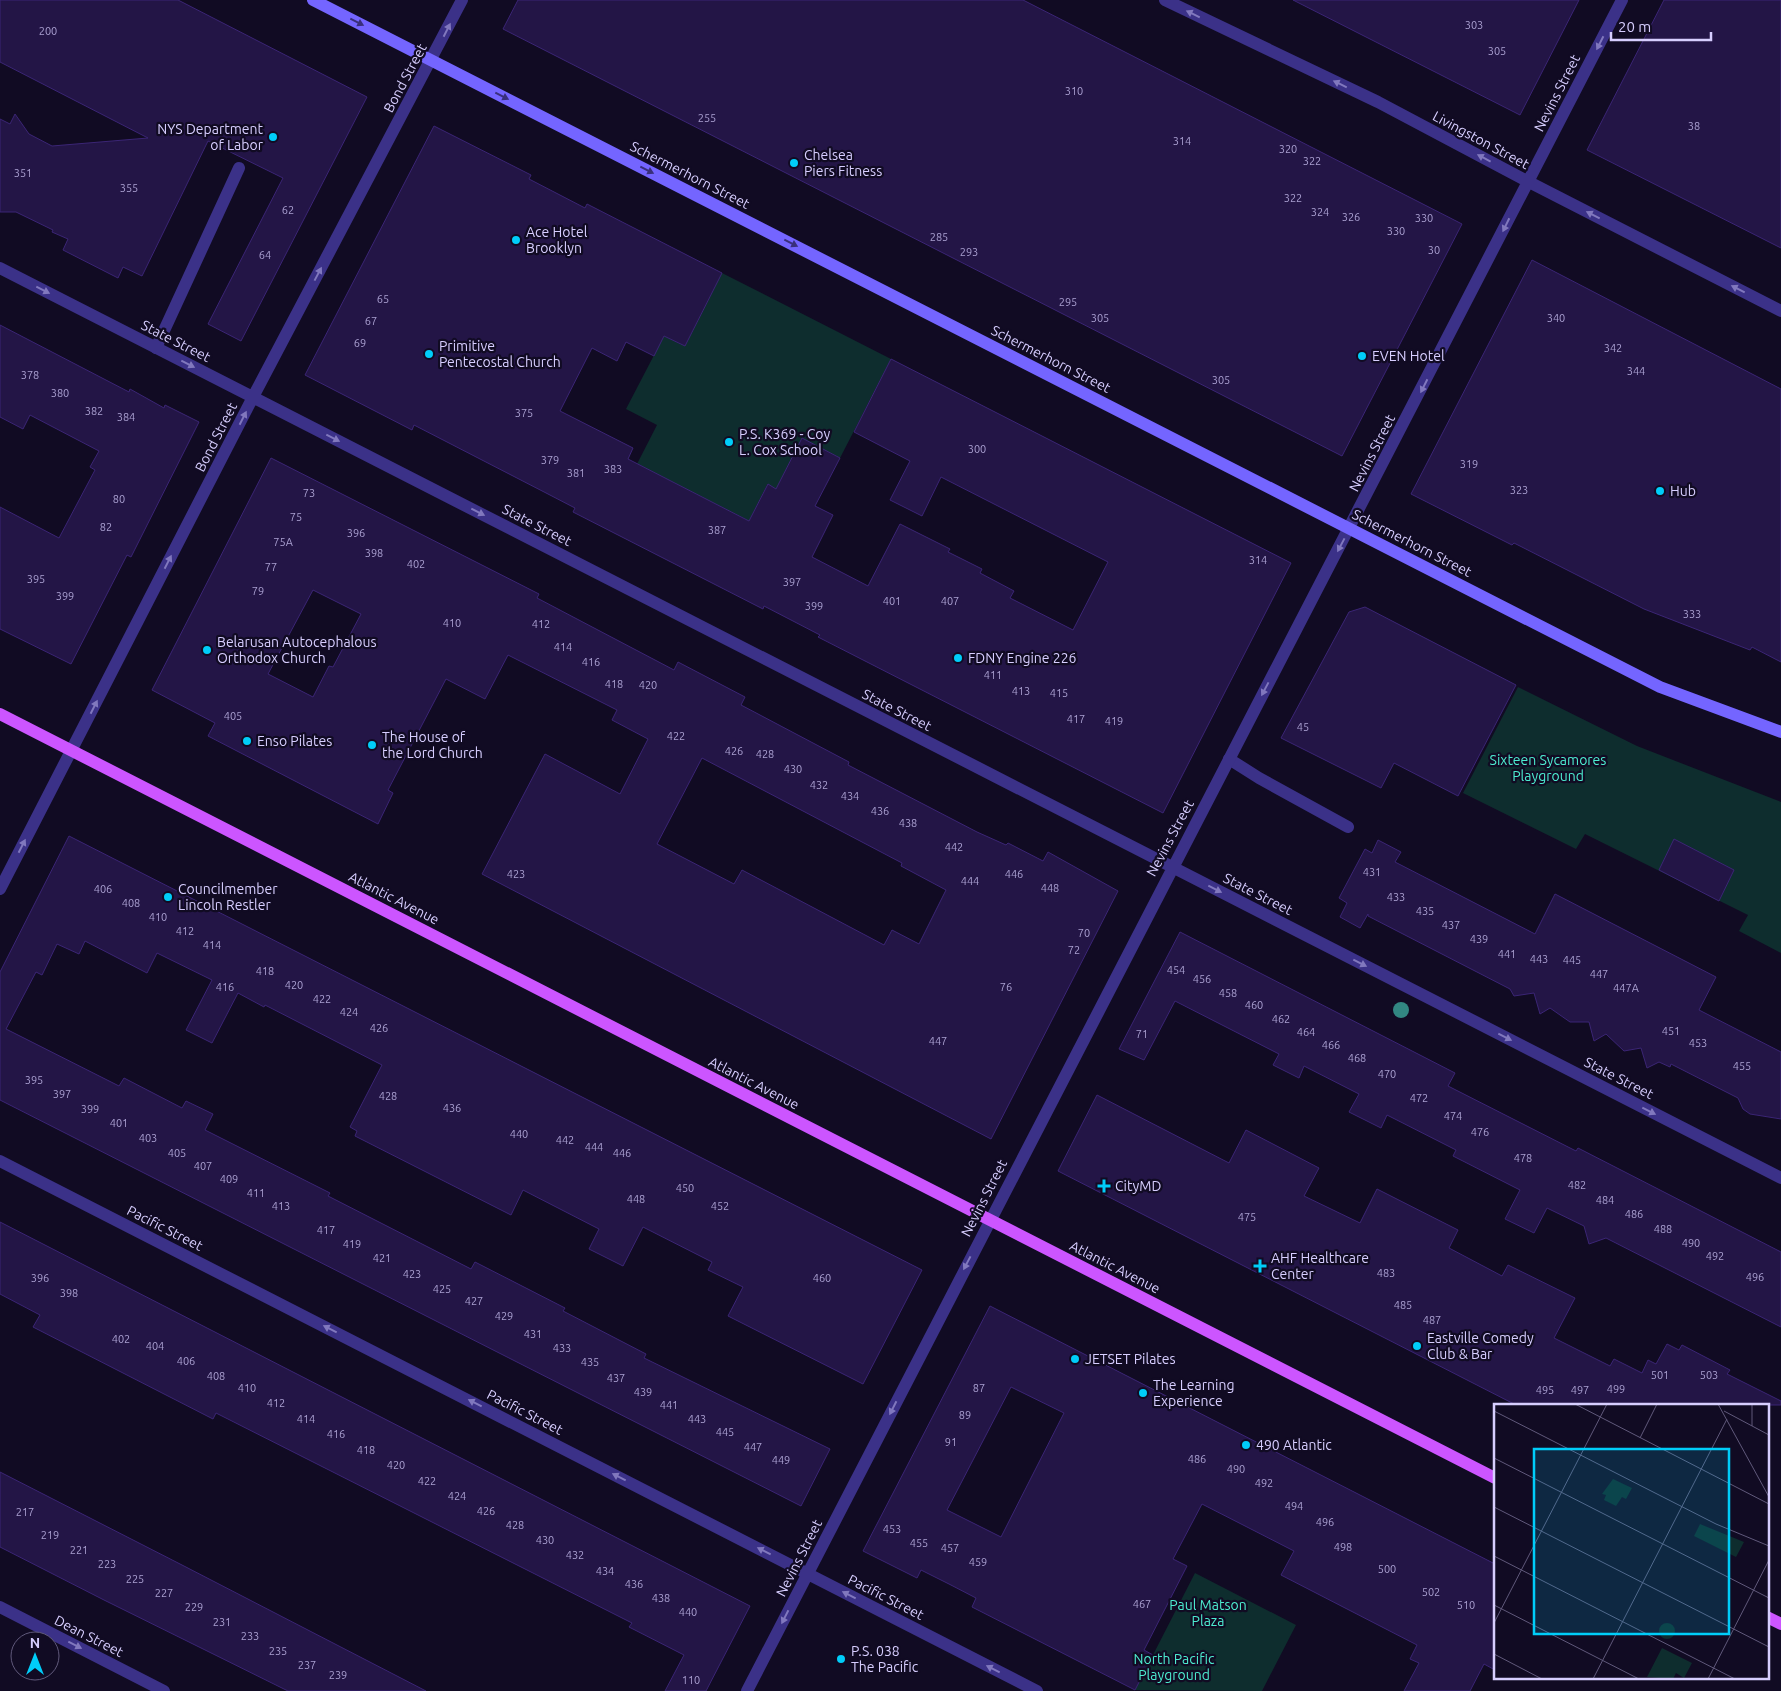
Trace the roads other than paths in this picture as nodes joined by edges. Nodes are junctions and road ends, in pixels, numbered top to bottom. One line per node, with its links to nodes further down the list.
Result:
1 (314, 0): 5 (main road, Schermerhorn Street, one-way to 5)
2 (462, 0): 5 (street, Bond Street, one-way to 2)
3 (1165, 0): 7 (street, Livingston Street, one-way to 3)
4 (1622, 0): 7 (street, Nevins Street, one-way to 7)
5 (432, 60): 11 (street, Bond Street, one-way to 5); 12 (main road, Schermerhorn Street, one-way to 12)
6 (239, 168): 10 (street)
7 (1527, 182): 9 (street, Livingston Street, one-way to 7); 12 (street, Nevins Street, one-way to 12)
8 (0, 268): 10 (street, State Street, one-way to 10)
9 (1781, 311)
10 (156, 348): 11 (street, State Street, one-way to 11)
11 (253, 397): 15 (street, Bond Street, one-way to 11); 18 (street, State Street, one-way to 18)
12 (1350, 529): 14 (main road, Schermerhorn Street); 16 (street, Nevins Street, one-way to 16)
13 (0, 714): 15 (main road, Atlantic Avenue)
14 (1781, 732)
15 (72, 750): 19 (street, Bond Street, one-way to 15); 22 (main road, Atlantic Avenue)
16 (1229, 759): 17 (street); 18 (street, Nevins Street)
17 (1348, 826)
18 (1172, 867): 21 (street, State Street, one-way to 21); 22 (street, Nevins Street)
19 (0, 889)
20 (0, 1161): 24 (street, Pacific Street, one-way to 20)
21 (1781, 1178)
22 (990, 1220): 23 (main road, Atlantic Avenue); 24 (street, Nevins Street, one-way to 24)
23 (1494, 1477)
24 (807, 1574): 29 (street, Nevins Street, one-way to 29); 30 (street, Pacific Street, one-way to 24)
25 (0, 1607): 28 (street, Dean Street, one-way to 28)
26 (1768, 1618): 27 (main road)
27 (1781, 1624)
28 (164, 1691)
29 (747, 1691)
30 (1037, 1691)

